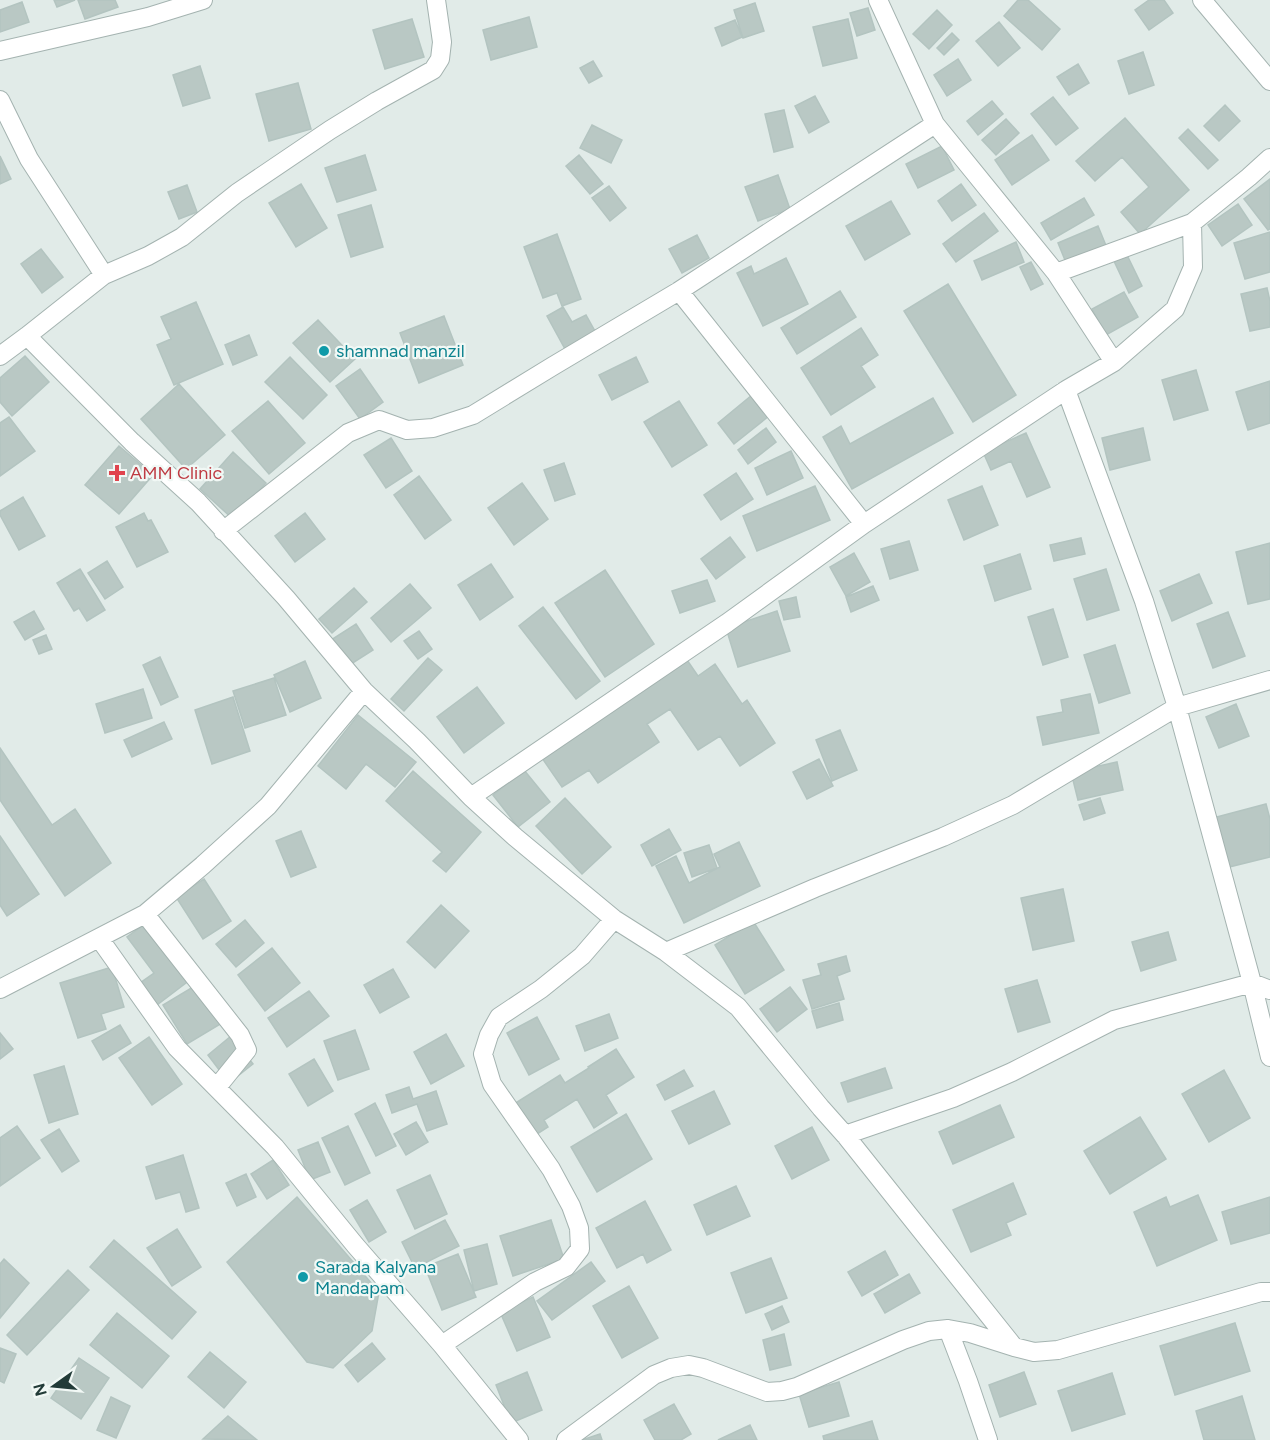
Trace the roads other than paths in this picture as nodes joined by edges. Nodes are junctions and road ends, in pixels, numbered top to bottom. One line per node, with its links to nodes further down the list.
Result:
1 (203, 0): 5 (street)
2 (436, 0): 12 (street)
3 (878, 0): 8 (street)
4 (1202, 0): 6 (street)
5 (0, 51)
6 (1270, 81)
7 (0, 100): 12 (street)
8 (935, 124): 11 (street); 13 (street)
9 (1270, 158): 10 (street)
10 (1192, 223): 11 (street); 16 (street)
11 (1056, 273): 16 (street)
12 (104, 275): 14 (street)
13 (680, 291): 18 (street); 19 (street)
14 (27, 336): 15 (street); 19 (street)
15 (0, 356)
16 (1114, 362): 17 (street)
17 (1066, 390): 18 (street); 22 (street)
18 (864, 524): 23 (street)
19 (223, 531): 21 (street)
20 (1270, 680): 22 (street)
21 (364, 691): 23 (street); 24 (street)
22 (1178, 707): 27 (street); 28 (street)
23 (471, 797): 25 (street)
24 (145, 914): 26 (street); 32 (street)
25 (614, 919): 27 (street); 36 (street)
26 (99, 939): 29 (street); 36 (street)
27 (666, 952): 33 (street)
28 (1252, 983): 30 (street); 31 (street); 33 (street)
29 (0, 988)
30 (1270, 990)
31 (1270, 1057)
32 (222, 1081)
33 (845, 1135): 37 (street)
34 (1270, 1292): 37 (street)
35 (948, 1329): 37 (street); 39 (street); 40 (street)
36 (441, 1345): 38 (street)
37 (1014, 1347)
38 (519, 1440)
39 (566, 1440)
40 (988, 1440)

